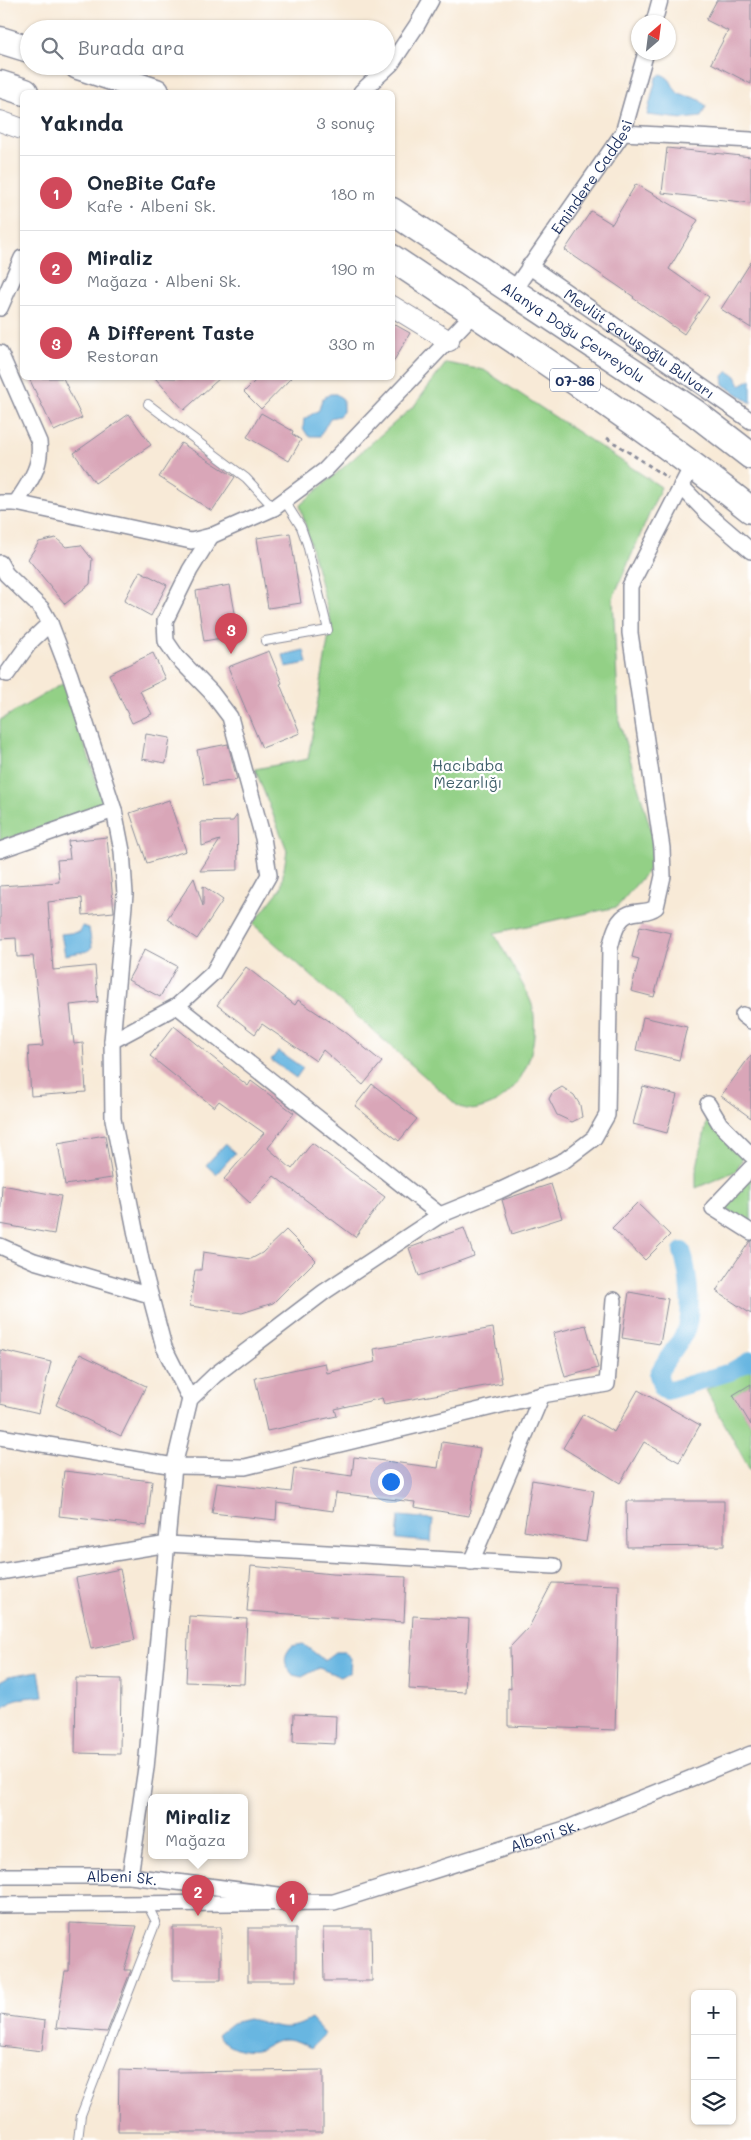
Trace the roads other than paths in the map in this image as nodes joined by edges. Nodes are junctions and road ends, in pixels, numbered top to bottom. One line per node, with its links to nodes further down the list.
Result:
1 (431, 0): 6 (street)
2 (660, 0): 3 (street)
3 (656, 15)
4 (0, 40): 5 (highway)
5 (20, 47)
6 (395, 58)
7 (644, 60): 16 (street, Emindere Caddesi)
8 (105, 75): 12 (highway)
9 (379, 75): 13 (street)
10 (0, 84): 11 (highway)
11 (20, 90)
12 (150, 90)
13 (363, 90)
14 (0, 121): 15 (street)
15 (20, 128)
16 (623, 133): 17 (street); 21 (street, Emindere Caddesi)
17 (751, 140)
18 (395, 213): 22 (highway, Alanya Doğu Çevreyolu / 07-36)
19 (395, 260): 25 (highway, 07-36)
20 (20, 263): 23 (street)
21 (529, 266): 22 (street, Emindere Caddesi); 29 (street, Mevlüt çavuşoğlu Bulvarı)
22 (513, 291): 30 (highway, Alanya Doğu Çevreyolu / 07-36)
23 (0, 308)
24 (395, 308): 26 (street)
25 (474, 313): 26 (street); 31 (highway, 07-36)
26 (449, 341): 34 (street)
27 (0, 353): 33 (street)
28 (148, 404): 34 (lane)
29 (751, 421)
30 (751, 456)
31 (687, 475): 35 (highway, 07-36); 37 (street); 49 (street)
32 (0, 503): 33 (street)
33 (16, 503): 36 (street)
34 (279, 504): 36 (street); 40 (lane)
35 (751, 510)
36 (210, 536): 44 (street)
37 (751, 551)
38 (2, 571): 39 (street)
39 (50, 623): 41 (street); 42 (street)
40 (265, 641)
41 (7, 674)
42 (114, 810): 43 (street); 45 (street)
43 (0, 850)
44 (177, 1006): 45 (street); 49 (street)
45 (112, 1041): 52 (street)
46 (708, 1104): 47 (street)
47 (751, 1156)
48 (751, 1168): 50 (street)
49 (440, 1215): 55 (street)
50 (751, 1232)
51 (0, 1246): 52 (street)
52 (150, 1294): 55 (street)
53 (614, 1300): 54 (street)
54 (542, 1395): 57 (street); 59 (street)
55 (190, 1399): 57 (street)
56 (0, 1437): 57 (street)
57 (174, 1466): 58 (street)
58 (168, 1544): 59 (street); 61 (street); 64 (street)
59 (471, 1562): 60 (street)
60 (554, 1566)
61 (0, 1572)
62 (751, 1754): 65 (street, Albeni Sk.)
63 (0, 1876): 64 (street, Albeni Sk.)
64 (130, 1876): 65 (street, Albeni Sk.)
65 (334, 1902): 66 (street, Albeni Sk.)
66 (147, 1904): 67 (street, Albeni Sk.); 68 (lane)
67 (0, 1905)
68 (78, 2140)

